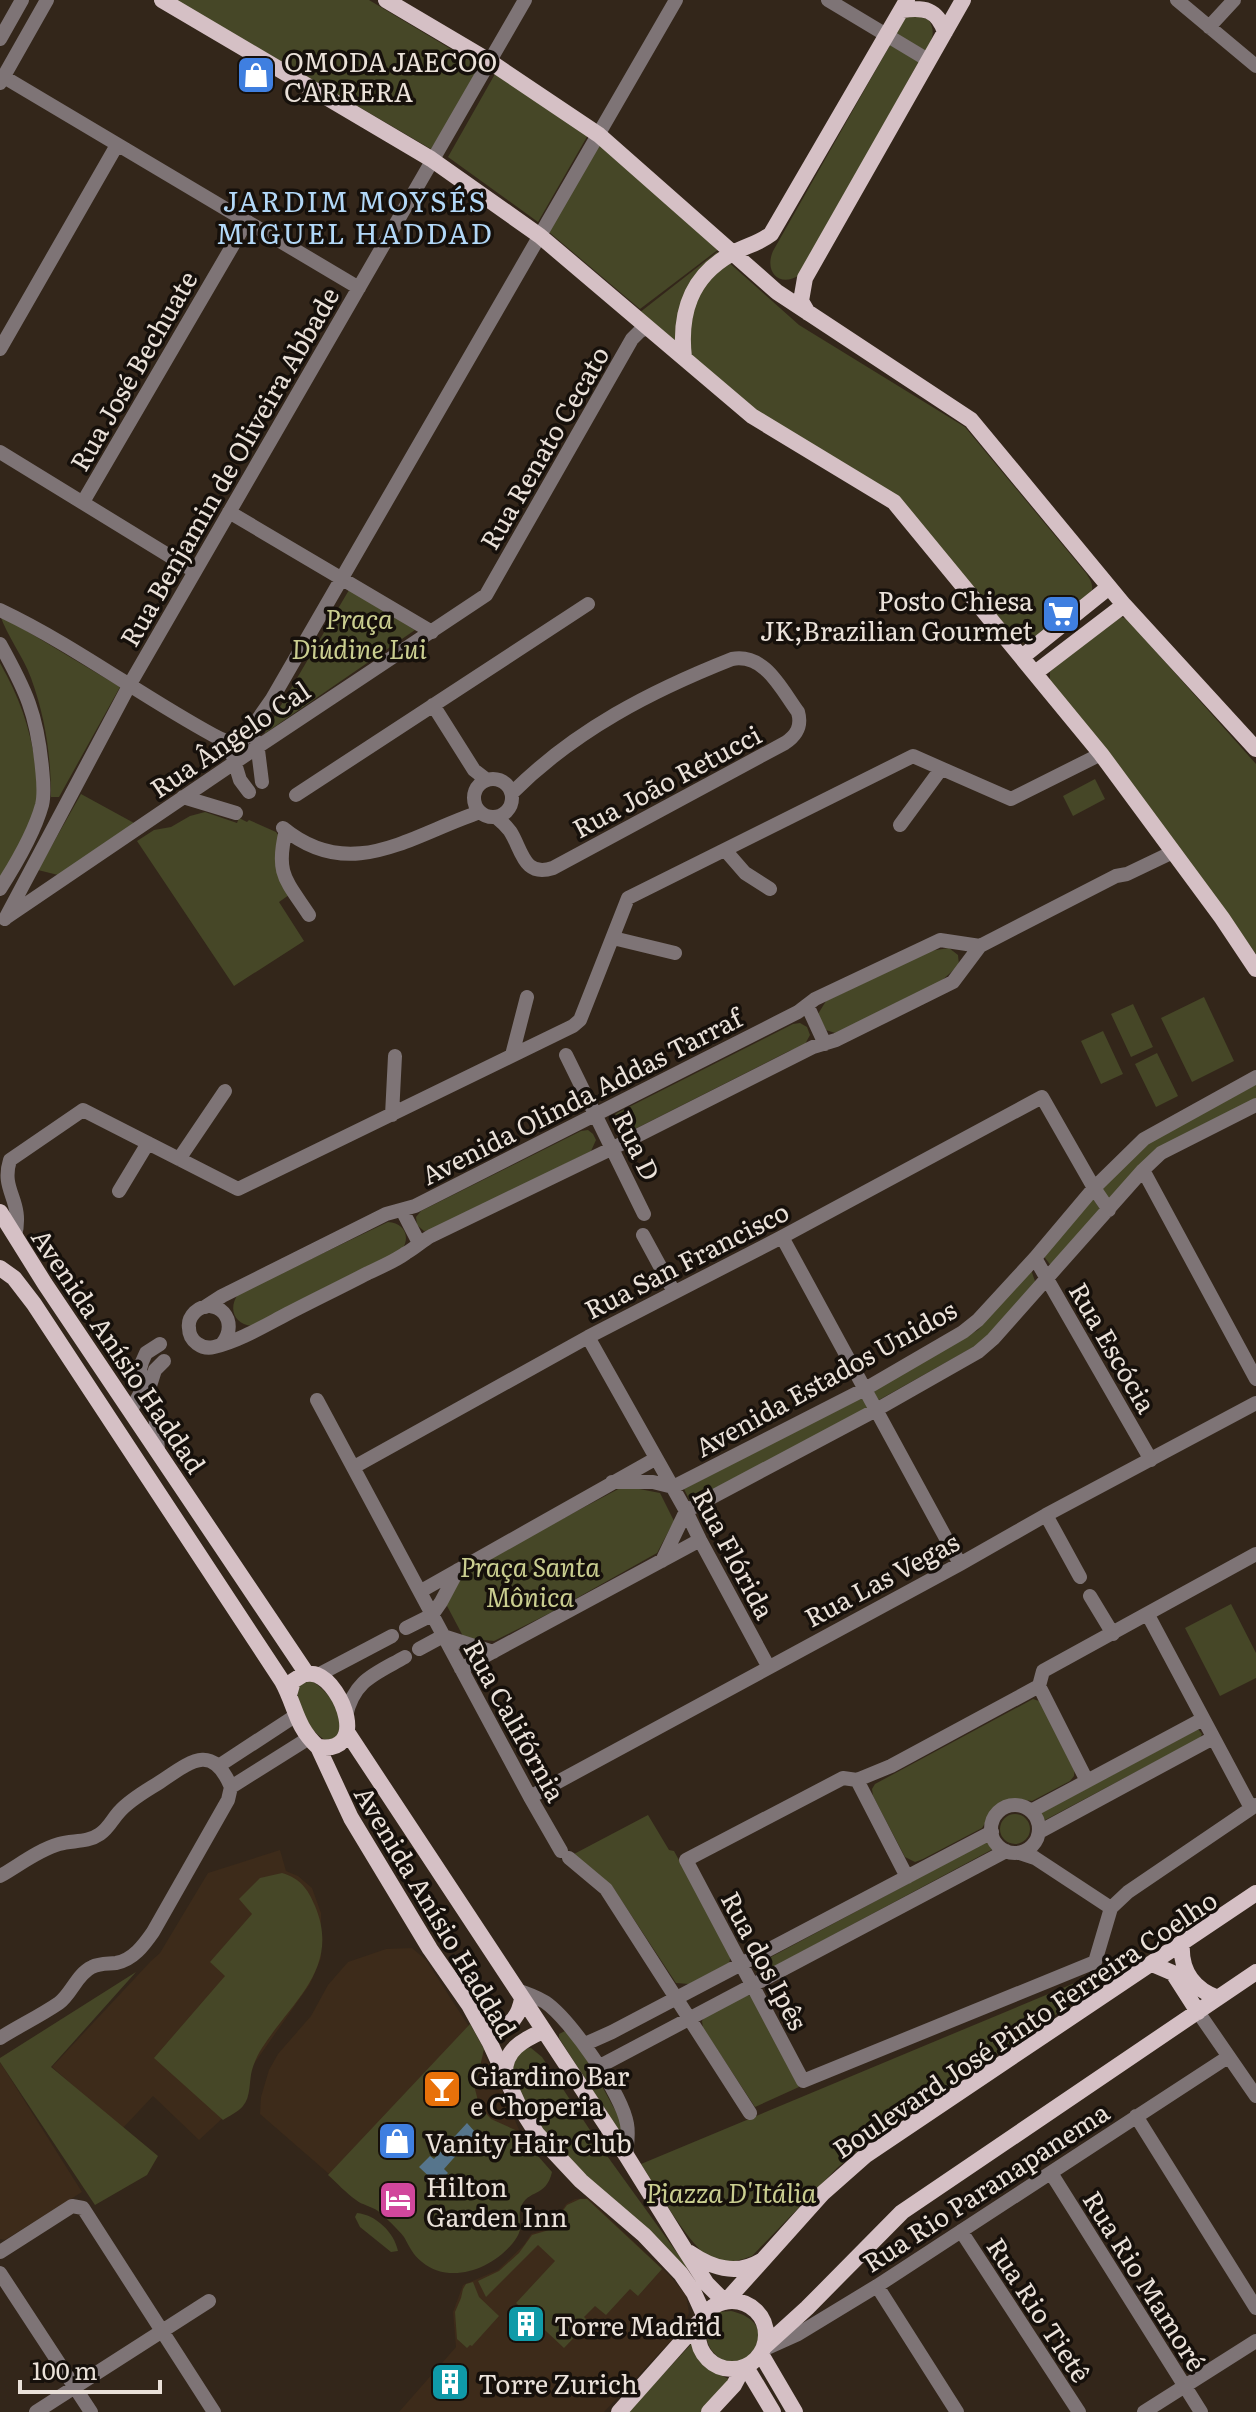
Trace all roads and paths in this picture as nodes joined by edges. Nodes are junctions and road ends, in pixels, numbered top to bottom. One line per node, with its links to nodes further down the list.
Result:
1 (22, 0): 15 (street)
2 (47, 0): 19 (street)
3 (162, 0): 22 (main road)
4 (386, 0): 17 (main road)
5 (525, 0): 17 (street, Rua Benjamin de Oliveira Abbade)
6 (676, 0): 20 (street)
7 (828, 0): 14 (street)
8 (963, 0): 13 (main road)
9 (1177, 0): 12 (street)
10 (1234, 0): 12 (street)
11 (904, 5): 13 (main road); 14 (main road)
12 (1209, 27): 18 (street)
13 (945, 32): 16 (main road)
14 (887, 34): 16 (street); 25 (main road)
15 (0, 39)
16 (928, 60): 27 (main road)
17 (489, 61): 20 (main road); 22 (street, Rua Benjamin de Oliveira Abbade)
18 (1256, 66)
19 (2, 80): 21 (street)
20 (599, 135): 24 (street); 25 (main road)
21 (117, 145): 23 (street); 29 (street)
22 (431, 159): 24 (main road); 26 (street, Rua Benjamin de Oliveira Abbade)
23 (247, 221): 26 (street); 32 (street, Rua José Bechuate)
24 (540, 236): 28 (main road); 35 (street)
25 (734, 252): 27 (main road); 30 (main road)
26 (359, 288): 33 (street, Rua Benjamin de Oliveira Abbade)
27 (816, 319): 36 (main road)
28 (647, 328): 30 (main road); 37 (street, Rua Renato Cecato)
29 (0, 349)
30 (684, 358): 43 (main road)
31 (0, 452): 32 (street)
32 (83, 502): 34 (street)
33 (229, 512): 34 (street, Rua Benjamin de Oliveira Abbade); 35 (street)
34 (194, 571): 45 (street, Rua Benjamin de Oliveira Abbade)
35 (342, 577): 41 (street); 47 (street)
36 (1109, 587): 39 (main road); 43 (main road)
37 (486, 595): 41 (street, Rua Ângelo Cal)
38 (588, 604): 46 (street)
39 (1124, 605): 44 (main road); 50 (main road)
40 (0, 610): 45 (street)
41 (432, 632): 49 (street, Rua Ângelo Cal)
42 (0, 644): 60 (street)
43 (1022, 657): 44 (main road)
44 (1035, 673): 51 (main road)
45 (130, 684): 48 (street); 61 (street, Rua Benjamin de Oliveira Abbade)
46 (433, 705): 55 (street); 58 (street)
47 (260, 719): 48 (street); 49 (street)
48 (215, 736): 52 (street)
49 (259, 746): 52 (street, Rua Ângelo Cal); 54 (street)
50 (1256, 749)
51 (1101, 754): 53 (street); 66 (main road)
52 (235, 763): 57 (street); 59 (street, Rua Ângelo Cal)
53 (941, 769): 65 (street); 67 (street)
54 (262, 782)
55 (483, 783): 56 (street); 62 (street)
56 (510, 789): 64 (street); 64 (street, Rua João Retucci)
57 (249, 792)
58 (296, 795)
59 (183, 797): 63 (street); 71 (street, Rua Ângelo Cal)
60 (43, 799): 61 (street); 68 (street)
61 (64, 806): 71 (street, Rua Benjamin de Oliveira Abbade)
62 (478, 808): 64 (street); 70 (street)
63 (236, 813)
64 (502, 814)
65 (900, 825)
66 (1170, 848): 73 (street); 75 (main road)
67 (725, 850): 69 (street); 72 (street)
68 (0, 889)
69 (770, 889)
70 (309, 915)
71 (2, 920)
72 (613, 938): 74 (street); 79 (street)
73 (980, 946): 77 (street, Avenida Olinda Addas Tarraf); 78 (street)
74 (675, 953)
75 (1256, 969)
76 (527, 997): 79 (street)
77 (807, 1005): 78 (street); 86 (street, Avenida Olinda Addas Tarraf)
78 (825, 1044): 88 (street)
79 (512, 1055): 85 (street)
80 (566, 1055): 86 (street, Rua D)
81 (395, 1056): 85 (street)
82 (1256, 1077): 92 (street, Avenida Estados Unidos)
83 (225, 1091): 90 (street)
84 (1256, 1105): 91 (street, Avenida Estados Unidos)
85 (392, 1115): 90 (street)
86 (596, 1115): 88 (street, Rua D); 94 (street, Avenida Olinda Addas Tarraf)
87 (148, 1143): 89 (street); 90 (street); 93 (street)
88 (613, 1148): 97 (street, Rua D); 101 (street)
89 (6, 1157): 100 (street)
90 (179, 1159)
91 (1143, 1170): 95 (street, Avenida Estados Unidos); 110 (street)
92 (1094, 1188): 95 (street); 99 (street, Rua San Francisco); 102 (street, Avenida Estados Unidos)
93 (119, 1191)
94 (402, 1210): 101 (street); 106 (street, Avenida Olinda Addas Tarraf)
95 (1109, 1210): 104 (street, Avenida Estados Unidos)
96 (0, 1212): 100 (main road, Avenida Anísio Haddad)
97 (644, 1214)
98 (643, 1235): 105 (street)
99 (782, 1237): 105 (street, Rua San Francisco); 111 (street)
100 (18, 1240): 103 (main road); 115 (main road, Avenida Anísio Haddad)
101 (419, 1243): 108 (street)
102 (1035, 1258): 104 (street, Rua Escócia); 111 (street, Avenida Estados Unidos)
103 (0, 1267): 146 (main road, Avenida Anísio Haddad)
104 (1048, 1279): 116 (street, Avenida Estados Unidos); 119 (street, Rua Escócia)
105 (674, 1292): 107 (street, Rua San Francisco)
106 (205, 1307): 108 (street); 108 (street)
107 (588, 1337): 118 (street, Rua Flórida); 120 (street, Rua San Francisco)
108 (222, 1344)
109 (158, 1357): 112 (street)
110 (1256, 1379)
111 (865, 1389): 116 (street); 122 (street, Avenida Estados Unidos)
112 (148, 1392): 115 (street); 117 (street)
113 (317, 1400): 120 (street, Rua Califórnia)
114 (1256, 1403): 119 (street, Rua Las Vegas)
115 (131, 1410): 117 (main road, Avenida Anísio Haddad)
116 (876, 1410): 123 (street, Avenida Estados Unidos); 128 (street)
117 (158, 1450): 144 (main road, Avenida Anísio Haddad)
118 (655, 1459): 121 (street); 122 (street, Rua Flórida)
119 (1151, 1460): 124 (street, Rua Las Vegas)
120 (354, 1467): 131 (street, Rua Califórnia)
121 (612, 1482): 122 (street); 129 (street)
122 (673, 1487): 123 (street, Rua Flórida)
123 (686, 1511): 125 (street, Rua Flórida); 127 (street)
124 (1046, 1515): 128 (street, Rua Las Vegas); 130 (street)
125 (700, 1540): 127 (street); 142 (street, Rua Flórida)
126 (1256, 1554): 134 (street)
127 (662, 1561): 140 (street)
128 (960, 1564): 142 (street, Rua Las Vegas)
129 (458, 1570): 131 (street); 133 (street)
130 (1080, 1577)
131 (421, 1591): 133 (street, Rua Califórnia)
132 (1090, 1596): 136 (street)
133 (432, 1615): 135 (street); 138 (street, Rua Califórnia)
134 (1148, 1615): 136 (street); 148 (street)
135 (406, 1628)
136 (1113, 1634): 145 (street)
137 (392, 1636): 144 (street)
138 (443, 1636): 139 (street); 140 (street); 143 (street, Rua Califórnia)
139 (419, 1649)
140 (493, 1652): 143 (street)
141 (405, 1657): 149 (street)
142 (768, 1666): 158 (street, Rua Las Vegas)
143 (461, 1669): 158 (street, Rua Califórnia)
144 (313, 1674): 146 (main road); 149 (main road, Avenida Anísio Haddad)
145 (1039, 1686): 155 (street); 156 (street)
146 (289, 1695): 147 (main road, Avenida Anísio Haddad)
147 (295, 1716): 151 (street); 152 (main road, Avenida Anísio Haddad)
148 (1203, 1719): 150 (street); 156 (street)
149 (347, 1724): 152 (main road); 173 (main road, Avenida Anísio Haddad)
150 (1213, 1738): 159 (street); 162 (street)
151 (259, 1740): 153 (street); 154 (street)
152 (314, 1743): 153 (street); 179 (main road, Avenida Anísio Haddad)
153 (272, 1762): 157 (street)
154 (220, 1765): 157 (street); 163 (street)
155 (857, 1780): 164 (street); 168 (street, Rua dos Ipês)
156 (1087, 1781): 160 (street)
157 (231, 1787): 183 (street)
158 (530, 1797): 174 (street, Rua Califórnia)
159 (1253, 1806): 166 (street)
160 (1031, 1811): 161 (street); 162 (street)
161 (992, 1832): 162 (street); 164 (street)
162 (1026, 1848): 166 (street); 172 (street)
163 (0, 1876)
164 (907, 1877): 168 (street)
165 (1256, 1893): 167 (main road, Boulevard José Pinto Ferreira Coelho)
166 (1111, 1908): 172 (street, Rua dos Ipês)
167 (1182, 1943): 169 (main road, Boulevard José Pinto Ferreira Coelho); 175 (main road)
168 (741, 1964): 171 (street); 172 (street, Rua dos Ipês)
169 (1152, 1964): 177 (main road); 197 (main road, Boulevard José Pinto Ferreira Coelho)
170 (1256, 1972): 175 (main road)
171 (705, 1983): 174 (street); 176 (street)
172 (752, 1986): 176 (street)
173 (519, 1994): 179 (main road); 180 (street); 181 (main road, Avenida Anísio Haddad)
174 (676, 1998): 178 (street, Rua Califórnia); 182 (street)
175 (1218, 1998): 177 (main road)
176 (716, 2005): 178 (street)
177 (1198, 2012): 186 (street); 207 (main road)
178 (690, 2019): 185 (street); 190 (street, Rua Califórnia)
179 (481, 2026): 188 (main road, Avenida Anísio Haddad)
180 (569, 2028): 181 (street); 184 (street)
181 (543, 2031): 188 (main road); 192 (main road, Avenida Anísio Haddad)
182 (612, 2032): 184 (street); 185 (street)
183 (0, 2038)
184 (585, 2044): 187 (street)
185 (624, 2054): 187 (street)
186 (1228, 2057): 189 (street); 191 (street, Rua Rio Paranapanema)
187 (600, 2066): 192 (street)
188 (505, 2075): 204 (main road, Avenida Anísio Haddad)
189 (1256, 2096)
190 (750, 2113)
191 (1136, 2116): 193 (street, Rua Rio Paranapanema); 203 (street)
192 (626, 2155): 195 (main road, Avenida Anísio Haddad)
193 (1051, 2173): 194 (street, Rua Rio Paranapanema); 209 (street, Rua Rio Mamoré)
194 (961, 2231): 200 (street, Rua Rio Paranapanema); 219 (street, Rua Rio Tietê)
195 (685, 2250): 197 (main road); 202 (main road, Avenida Anísio Haddad)
196 (0, 2253): 198 (street); 205 (street)
197 (765, 2258): 202 (main road, Boulevard José Pinto Ferreira Coelho)
198 (0, 2262)
199 (0, 2273): 210 (street)
200 (877, 2286): 207 (street, Rua Rio Paranapanema); 218 (street)
201 (209, 2301): 205 (street)
202 (725, 2302): 204 (main road); 207 (main road)
203 (1256, 2308)
204 (702, 2318): 208 (main road); 214 (main road)
205 (163, 2331): 210 (street); 213 (street)
206 (1256, 2341): 209 (street)
207 (763, 2350): 208 (main road); 217 (main road)
208 (744, 2368): 215 (main road); 216 (main road)
209 (1185, 2386): 220 (street); 221 (street, Rua Rio Mamoré)
210 (75, 2387): 211 (street); 212 (street)
211 (36, 2412)
212 (91, 2412)
213 (214, 2412)
214 (619, 2412)
215 (709, 2412)
216 (773, 2412)
217 (795, 2412)
218 (957, 2412)
219 (1079, 2412)
220 (1144, 2412)
221 (1201, 2412)

